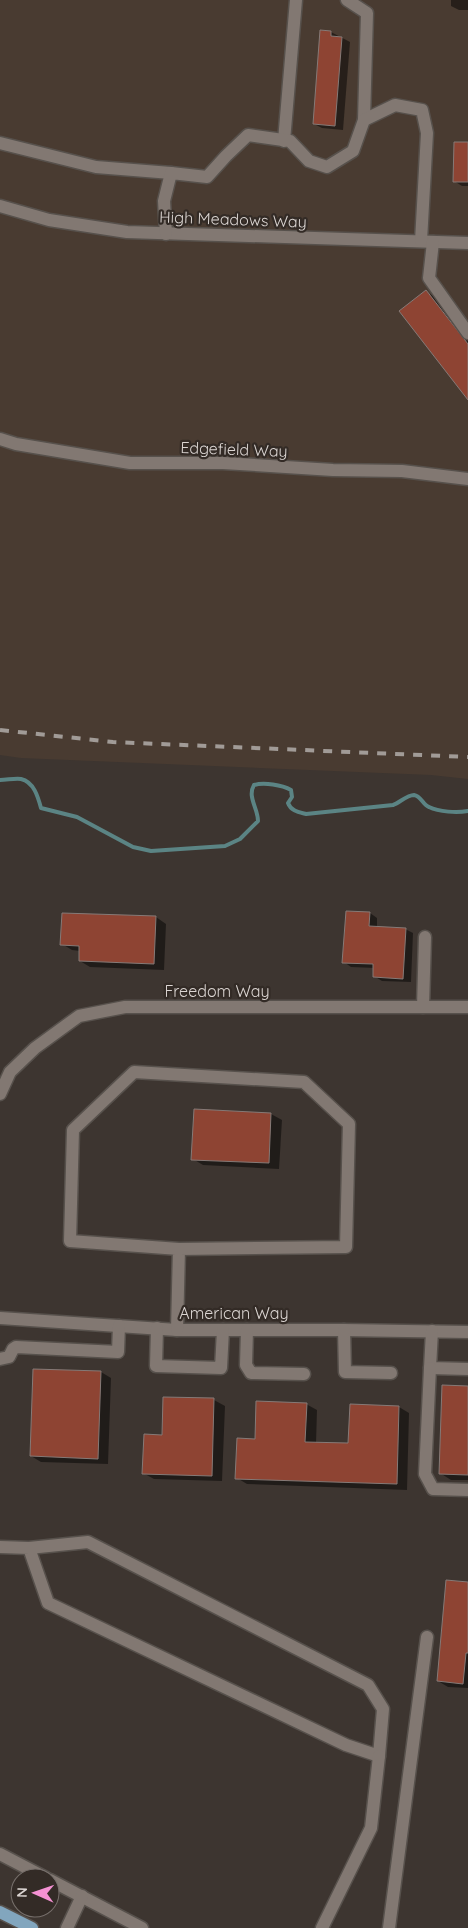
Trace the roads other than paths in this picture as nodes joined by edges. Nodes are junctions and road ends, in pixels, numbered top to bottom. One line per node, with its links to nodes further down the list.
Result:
1 (296, 0): 4 (street)
2 (347, 0): 3 (street)
3 (364, 120): 4 (street); 9 (street)
4 (284, 140): 6 (street)
5 (0, 144): 6 (street)
6 (171, 173): 8 (street)
7 (0, 206): 8 (street, High Meadows Way)
8 (166, 234): 9 (street, High Meadows Way)
9 (427, 242): 10 (street, High Meadows Way); 11 (street)
10 (468, 243)
11 (468, 333)
12 (0, 439): 13 (street, Edgefield Way)
13 (468, 479)
14 (425, 937): 15 (street)
15 (423, 1007): 16 (street, Freedom Way); 17 (street, Freedom Way)
16 (468, 1007)
17 (0, 1094)
18 (179, 1249): 18 (street); 22 (street)
19 (0, 1318): 20 (street, American Way)
20 (119, 1326): 21 (street, American Way); 28 (street)
21 (157, 1328): 22 (street, American Way); 23 (street)
22 (177, 1330): 23 (street, American Way)
23 (223, 1330): 24 (street, American Way)
24 (246, 1330): 25 (street, American Way); 32 (street)
25 (344, 1330): 26 (street, American Way); 31 (street)
26 (432, 1331): 27 (street, American Way); 29 (street)
27 (468, 1332)
28 (0, 1359)
29 (430, 1368): 30 (street); 33 (street)
30 (468, 1369)
31 (392, 1373)
32 (304, 1374)
33 (468, 1490)
34 (0, 1546): 35 (street)
35 (29, 1548): 37 (street); 37 (street)
36 (427, 1637): 47 (street)
37 (380, 1756): 46 (street)
38 (0, 1854): 39 (street)
39 (27, 1868)
40 (60, 1885): 41 (street)
41 (82, 1896): 44 (street); 45 (street)
42 (0, 1912): 43 (main road)
43 (32, 1928)
44 (67, 1928)
45 (142, 1928)
46 (322, 1928)
47 (389, 1928)

